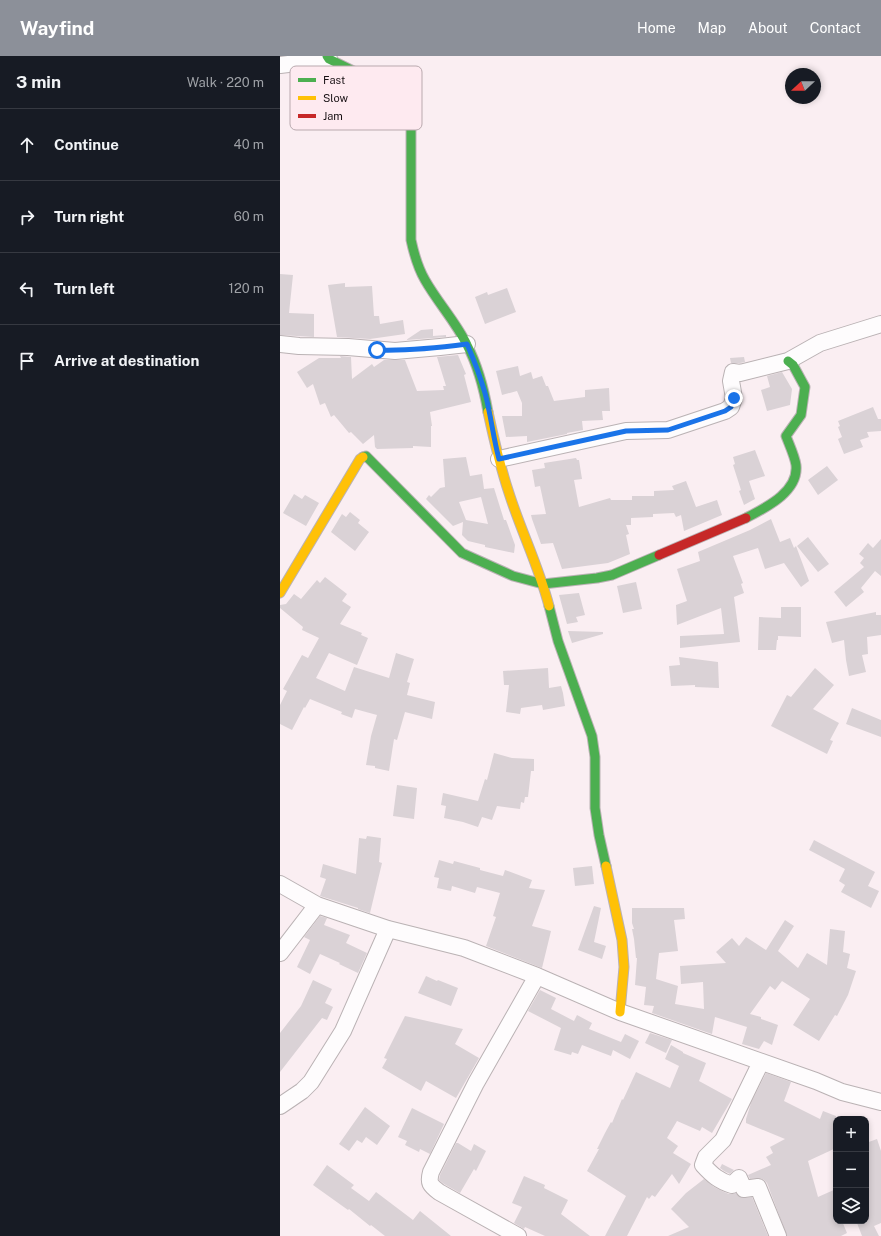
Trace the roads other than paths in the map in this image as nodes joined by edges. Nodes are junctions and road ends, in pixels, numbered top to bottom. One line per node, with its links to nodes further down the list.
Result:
1 (328, 58): 2 (street); 3 (street)
2 (280, 65)
3 (344, 66)
4 (411, 130): 7 (street)
5 (881, 324): 8 (street)
6 (280, 344): 7 (street)
7 (467, 344): 9 (street)
8 (788, 361): 9 (street); 10 (street)
9 (499, 459): 10 (street)
10 (543, 584): 11 (street); 17 (street)
11 (280, 593)
12 (280, 884): 13 (street)
13 (317, 905): 14 (street); 15 (street)
14 (388, 929): 16 (street); 20 (street)
15 (280, 953)
16 (537, 976): 17 (street); 21 (street)
17 (620, 1012): 18 (street)
18 (762, 1062): 19 (street); 22 (street)
19 (881, 1102)
20 (280, 1106)
21 (518, 1236)
22 (778, 1236)

